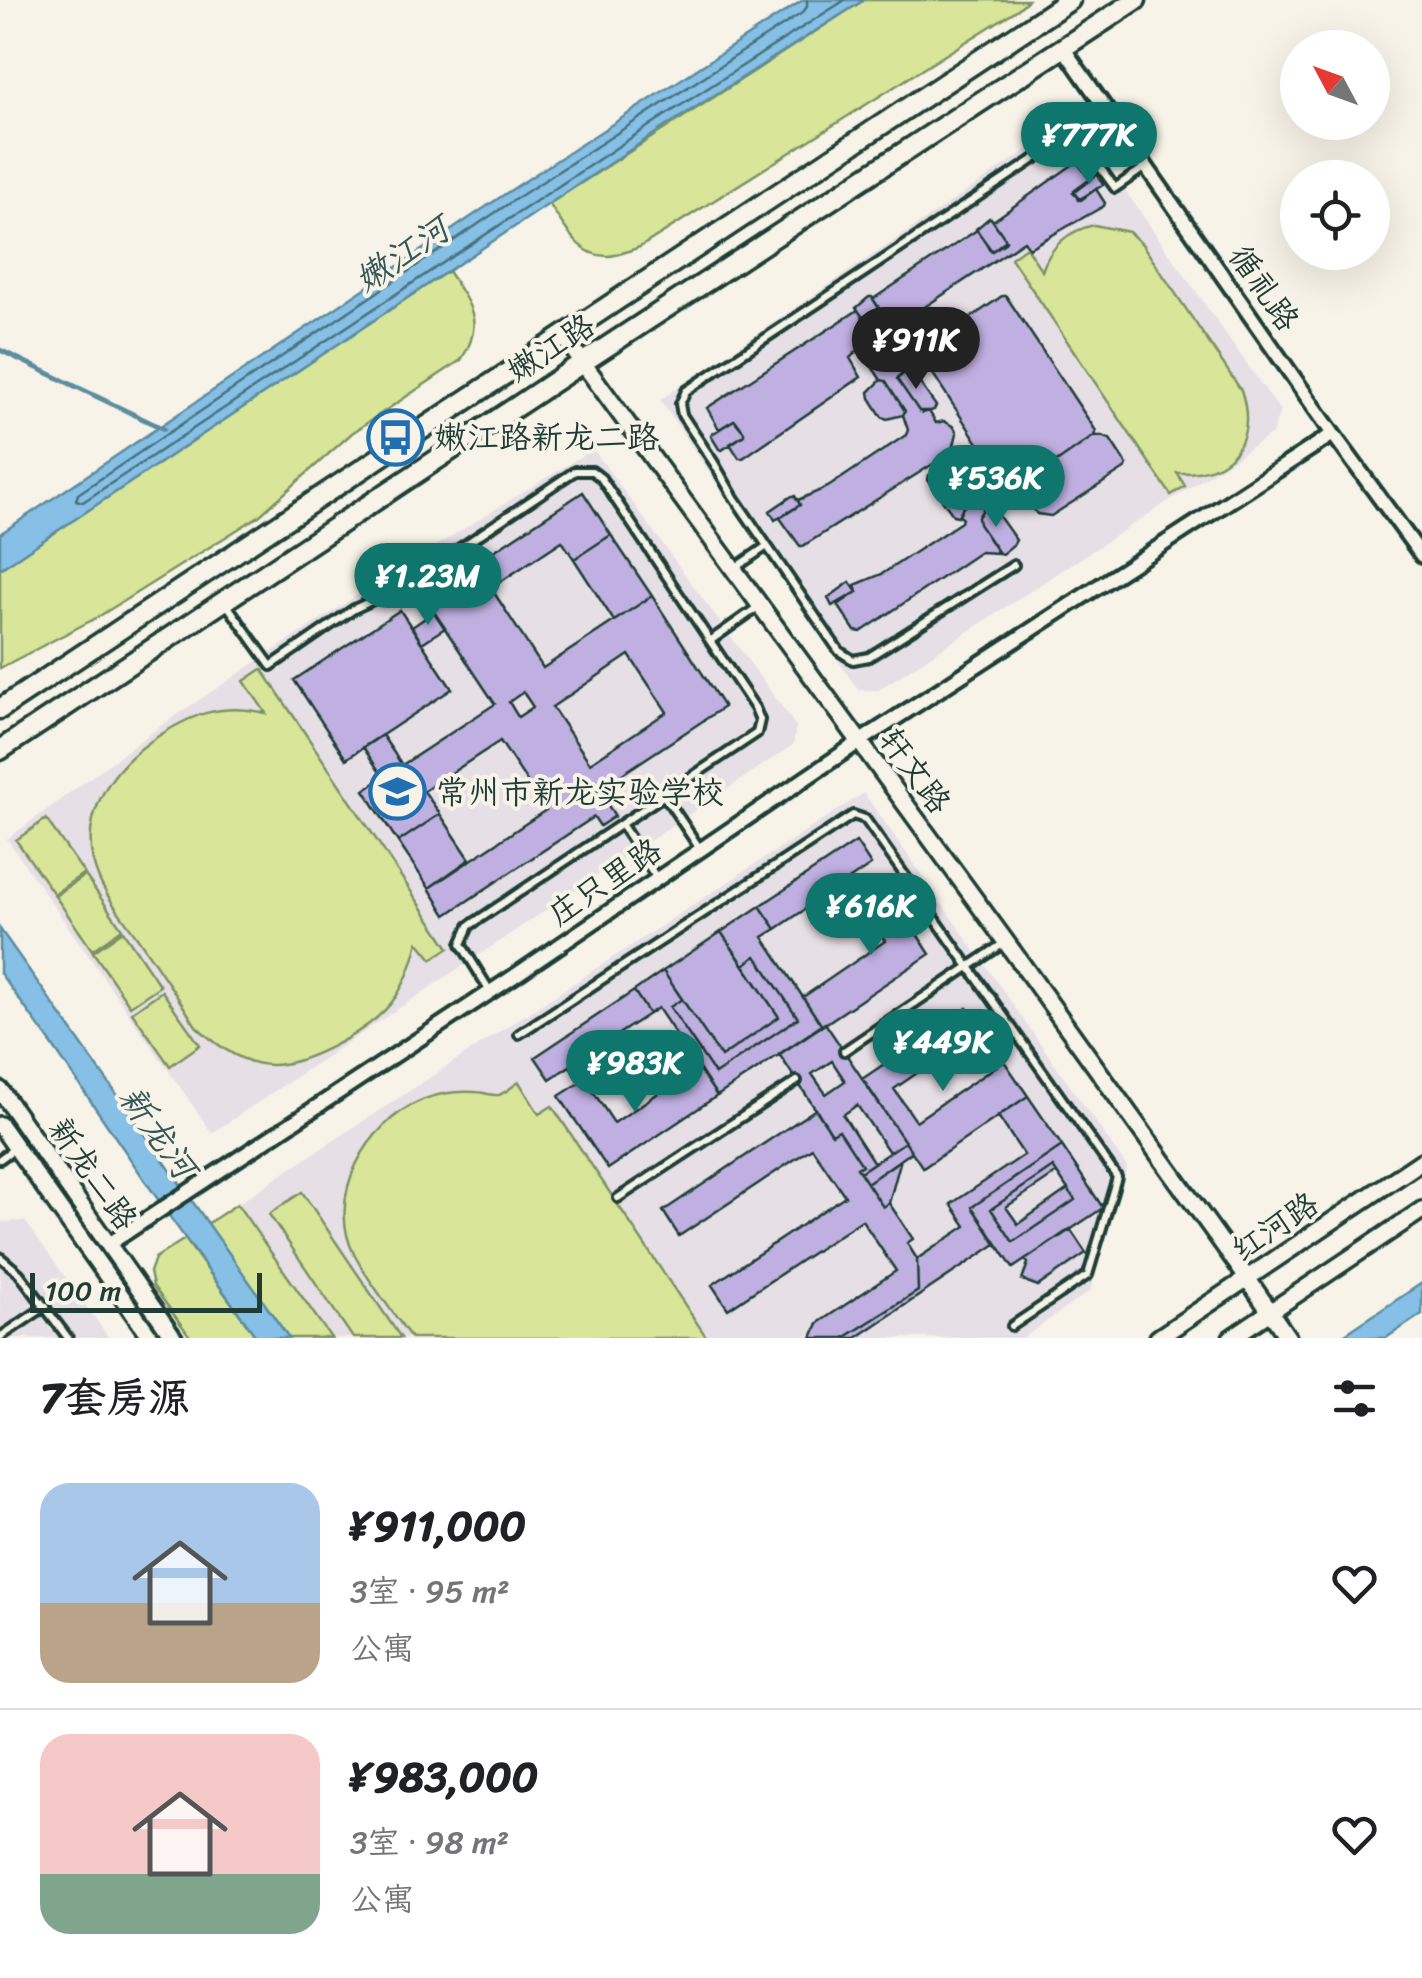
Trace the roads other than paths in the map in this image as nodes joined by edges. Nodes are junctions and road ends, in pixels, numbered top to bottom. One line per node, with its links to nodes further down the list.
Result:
1 (1070, 0): 5 (main road, 嫩江路)
2 (1136, 0): 3 (main road, 嫩江路)
3 (1064, 48): 4 (street, 循礼路); 6 (main road, 嫩江路)
4 (1145, 167): 7 (street, 循礼路); 8 (lane)
5 (564, 337): 6 (street, 轩文路); 15 (main road, 嫩江路)
6 (582, 364): 11 (street, 轩文路); 12 (main road, 嫩江路)
7 (1333, 434): 9 (street, 循礼路); 16 (street, 庄只里路)
8 (767, 546): 10 (lane); 11 (lane)
9 (1422, 556)
10 (1014, 564)
11 (733, 570): 13 (street, 轩文路)
12 (224, 600): 14 (lane); 17 (main road, 嫩江路)
13 (759, 606): 14 (lane); 16 (street, 轩文路)
14 (710, 641): 18 (lane)
15 (0, 709)
16 (859, 742): 20 (street, 庄只里路); 22 (street, 轩文路)
17 (0, 750)
18 (664, 795): 19 (lane); 20 (lane)
19 (622, 824): 21 (lane); 24 (lane)
20 (700, 850): 21 (street, 庄只里路)
21 (658, 879): 24 (street, 庄只里路)
22 (1006, 942): 23 (lane); 37 (street, 轩文路)
23 (970, 967): 25 (lane); 26 (lane); 40 (lane)
24 (491, 992): 35 (street, 庄只里路)
25 (520, 1034)
26 (844, 1051)
27 (797, 1081): 33 (lane)
28 (0, 1090): 35 (street, 新龙二路)
29 (0, 1125): 30 (street, 新龙二路)
30 (16, 1148): 31 (lane); 43 (street, 新龙二路)
31 (0, 1158)
32 (1422, 1161): 37 (street, 红河路)
33 (618, 1198)
34 (1422, 1210): 39 (street, 红河路)
35 (109, 1244): 44 (street, 新龙二路)
36 (0, 1257): 38 (lane)
37 (1247, 1278): 39 (street, 轩文路); 45 (street, 红河路)
38 (46, 1306): 41 (lane); 42 (lane)
39 (1270, 1312): 46 (street, 红河路); 47 (street, 轩文路)
40 (1012, 1326)
41 (0, 1337)
42 (68, 1338)
43 (151, 1338)
44 (174, 1338)
45 (1158, 1338)
46 (1231, 1338)
47 (1288, 1338)

